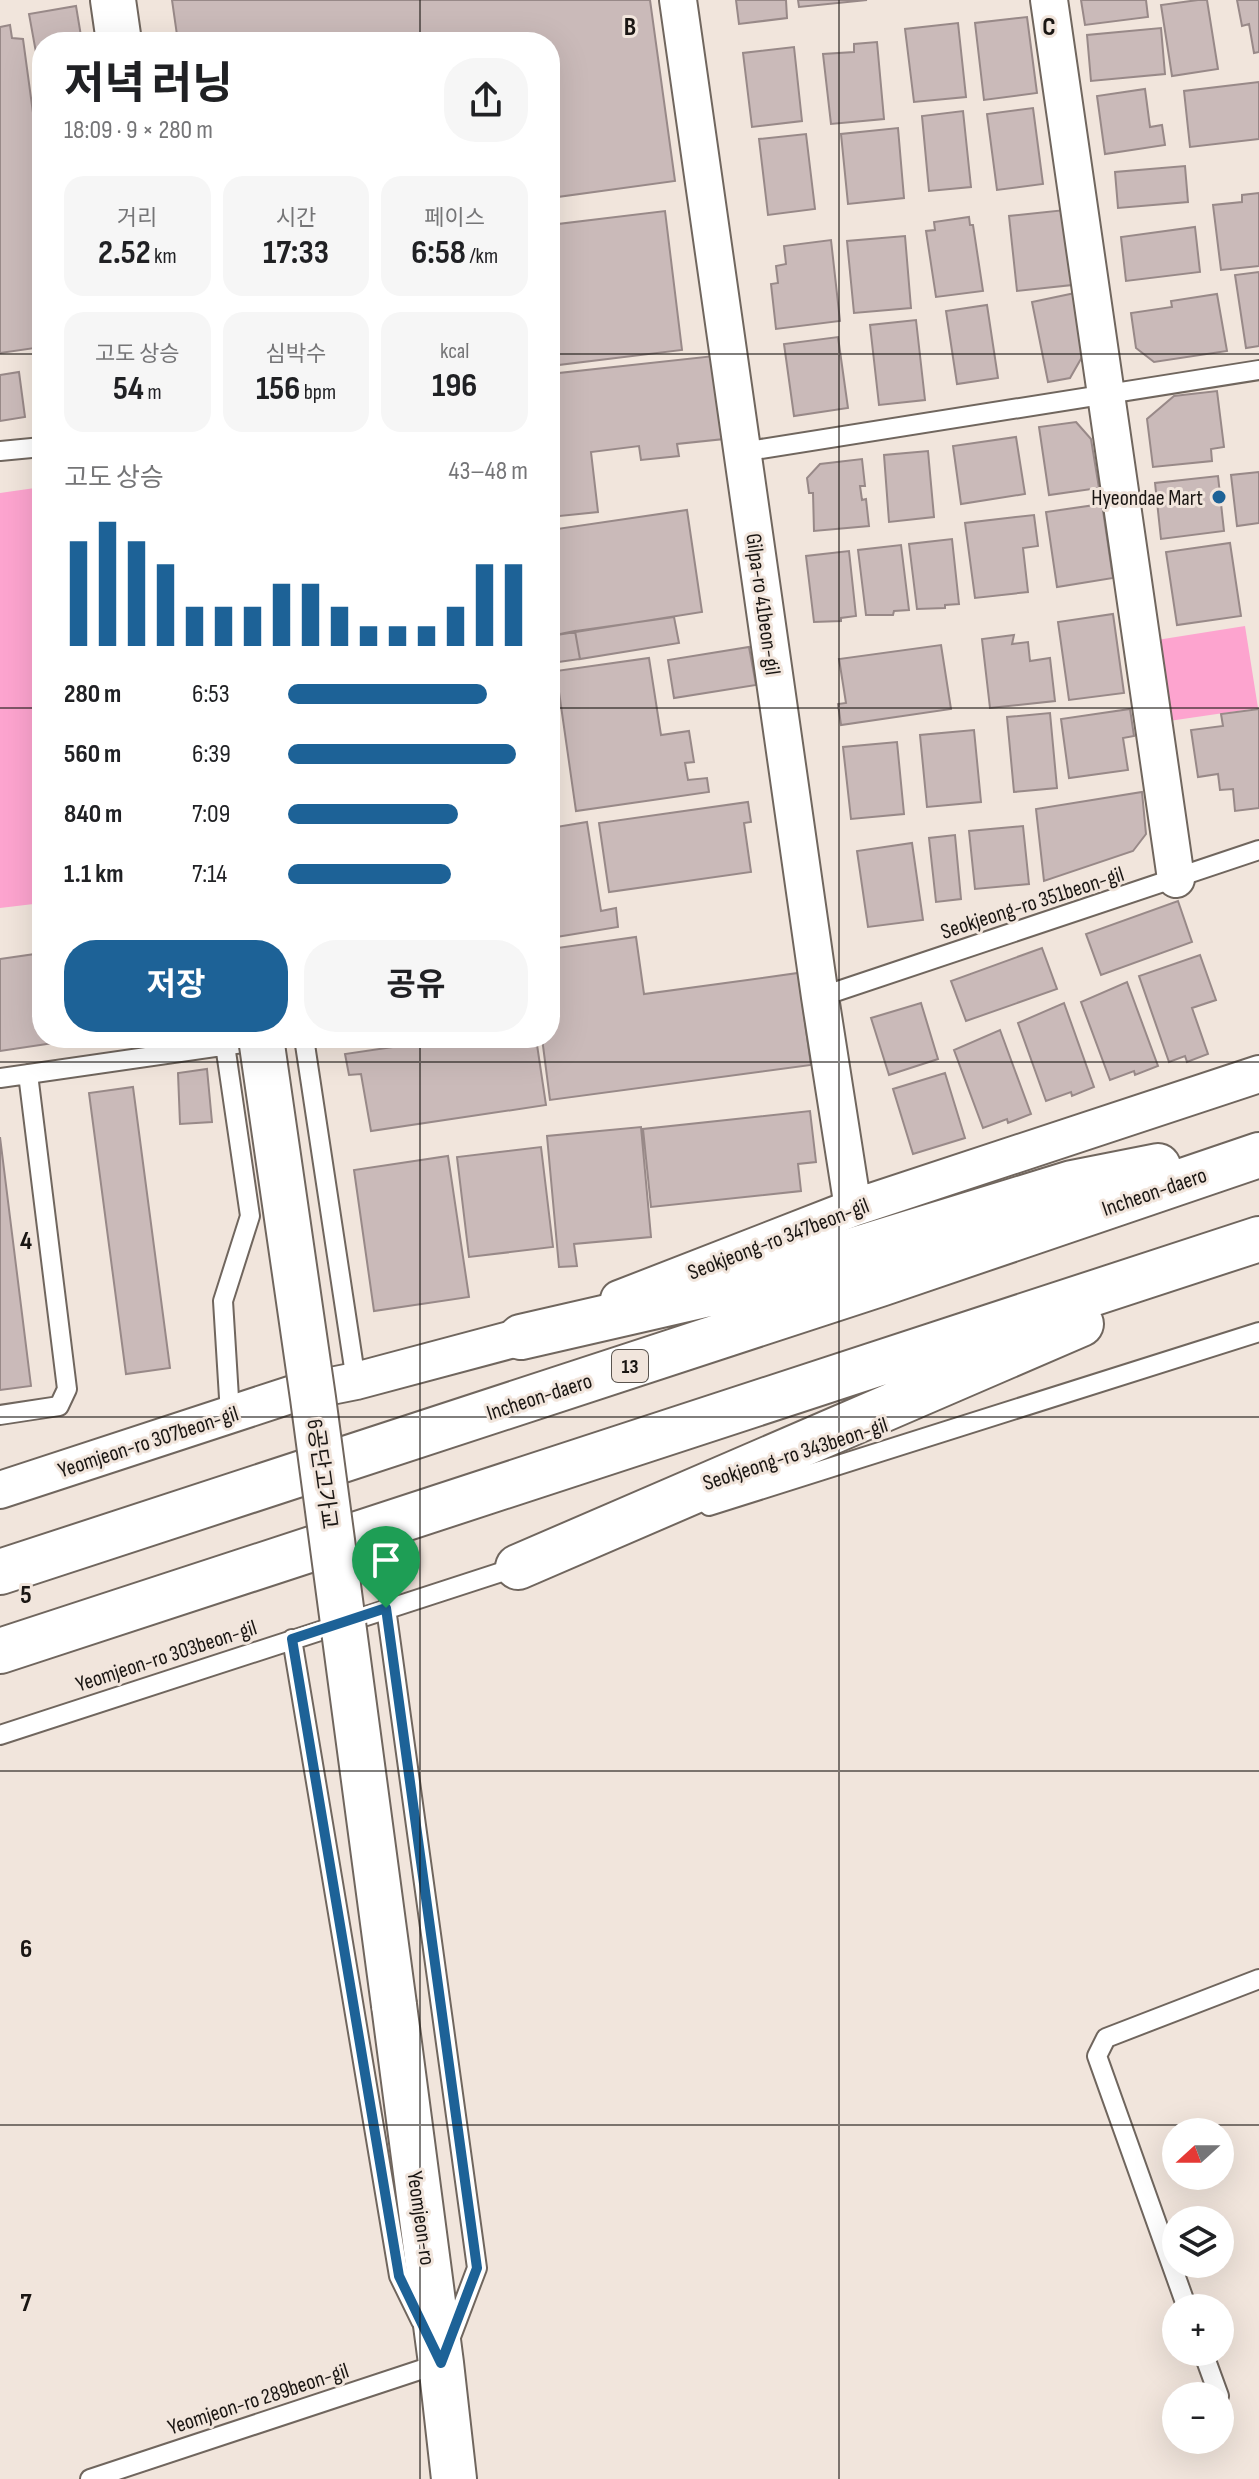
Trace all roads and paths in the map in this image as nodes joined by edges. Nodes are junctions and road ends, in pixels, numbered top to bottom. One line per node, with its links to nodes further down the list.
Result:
1 (113, 0): 4 (main road)
2 (678, 0): 9 (street, Gilpa-ro 41beon-gil)
3 (1049, 0): 6 (street)
4 (118, 32)
5 (1259, 370): 6 (lane)
6 (1106, 394): 9 (lane); 11 (street)
7 (32, 448): 8 (lane)
8 (0, 451)
9 (742, 452): 12 (street, Gilpa-ro 41beon-gil)
10 (1259, 850): 11 (lane, Seokjeong-ro 351beon-gil)
11 (1176, 879): 12 (lane, Seokjeong-ro 351beon-gil)
12 (820, 997): 22 (street, Gilpa-ro 41beon-gil)
13 (188, 1048): 17 (lane)
14 (238, 1048): 29 (lane)
15 (239, 1048): 40 (main road, 6공단고가교, bridge)
16 (306, 1048): 27 (lane)
17 (28, 1074): 19 (lane); 30 (lane)
18 (1259, 1074): 22 (street, Seokjeong-ro 347beon-gil)
19 (0, 1078)
20 (1259, 1146): 26 (main road)
21 (1259, 1155): 33 (main road, Incheon-daero / 13)
22 (853, 1208): 26 (street, Seokjeong-ro 347beon-gil)
23 (1259, 1239): 37 (main road)
24 (1259, 1247): 32 (main road)
25 (1259, 1332): 32 (lane, Seokjeong-ro 343beon-gil)
26 (521, 1337): 27 (street, Seokjeong-ro 347beon-gil)
27 (356, 1381): 28 (street, Seokjeong-ro 347beon-gil)
28 (296, 1393): 29 (street, Yeomjeon-ro 307beon-gil)
29 (230, 1414): 31 (street, Yeomjeon-ro 307beon-gil)
30 (0, 1415)
31 (0, 1490)
32 (518, 1567): 34 (lane, Seokjeong-ro 343beon-gil)
33 (0, 1572)
34 (386, 1608): 35 (lane, Seokjeong-ro 343beon-gil); 42 (lane)
35 (346, 1621): 36 (lane, Yeomjeon-ro 303beon-gil)
36 (292, 1639): 38 (lane, Yeomjeon-ro 303beon-gil); 42 (lane)
37 (0, 1651)
38 (0, 1735)
39 (1259, 1979): 41 (lane)
40 (394, 2005): 42 (main road, Yeomjeon-ro)
41 (1182, 2294)
42 (441, 2363): 43 (lane, Yeomjeon-ro 289beon-gil); 44 (main road, Yeomjeon-ro)
43 (90, 2479)
44 (454, 2479)

